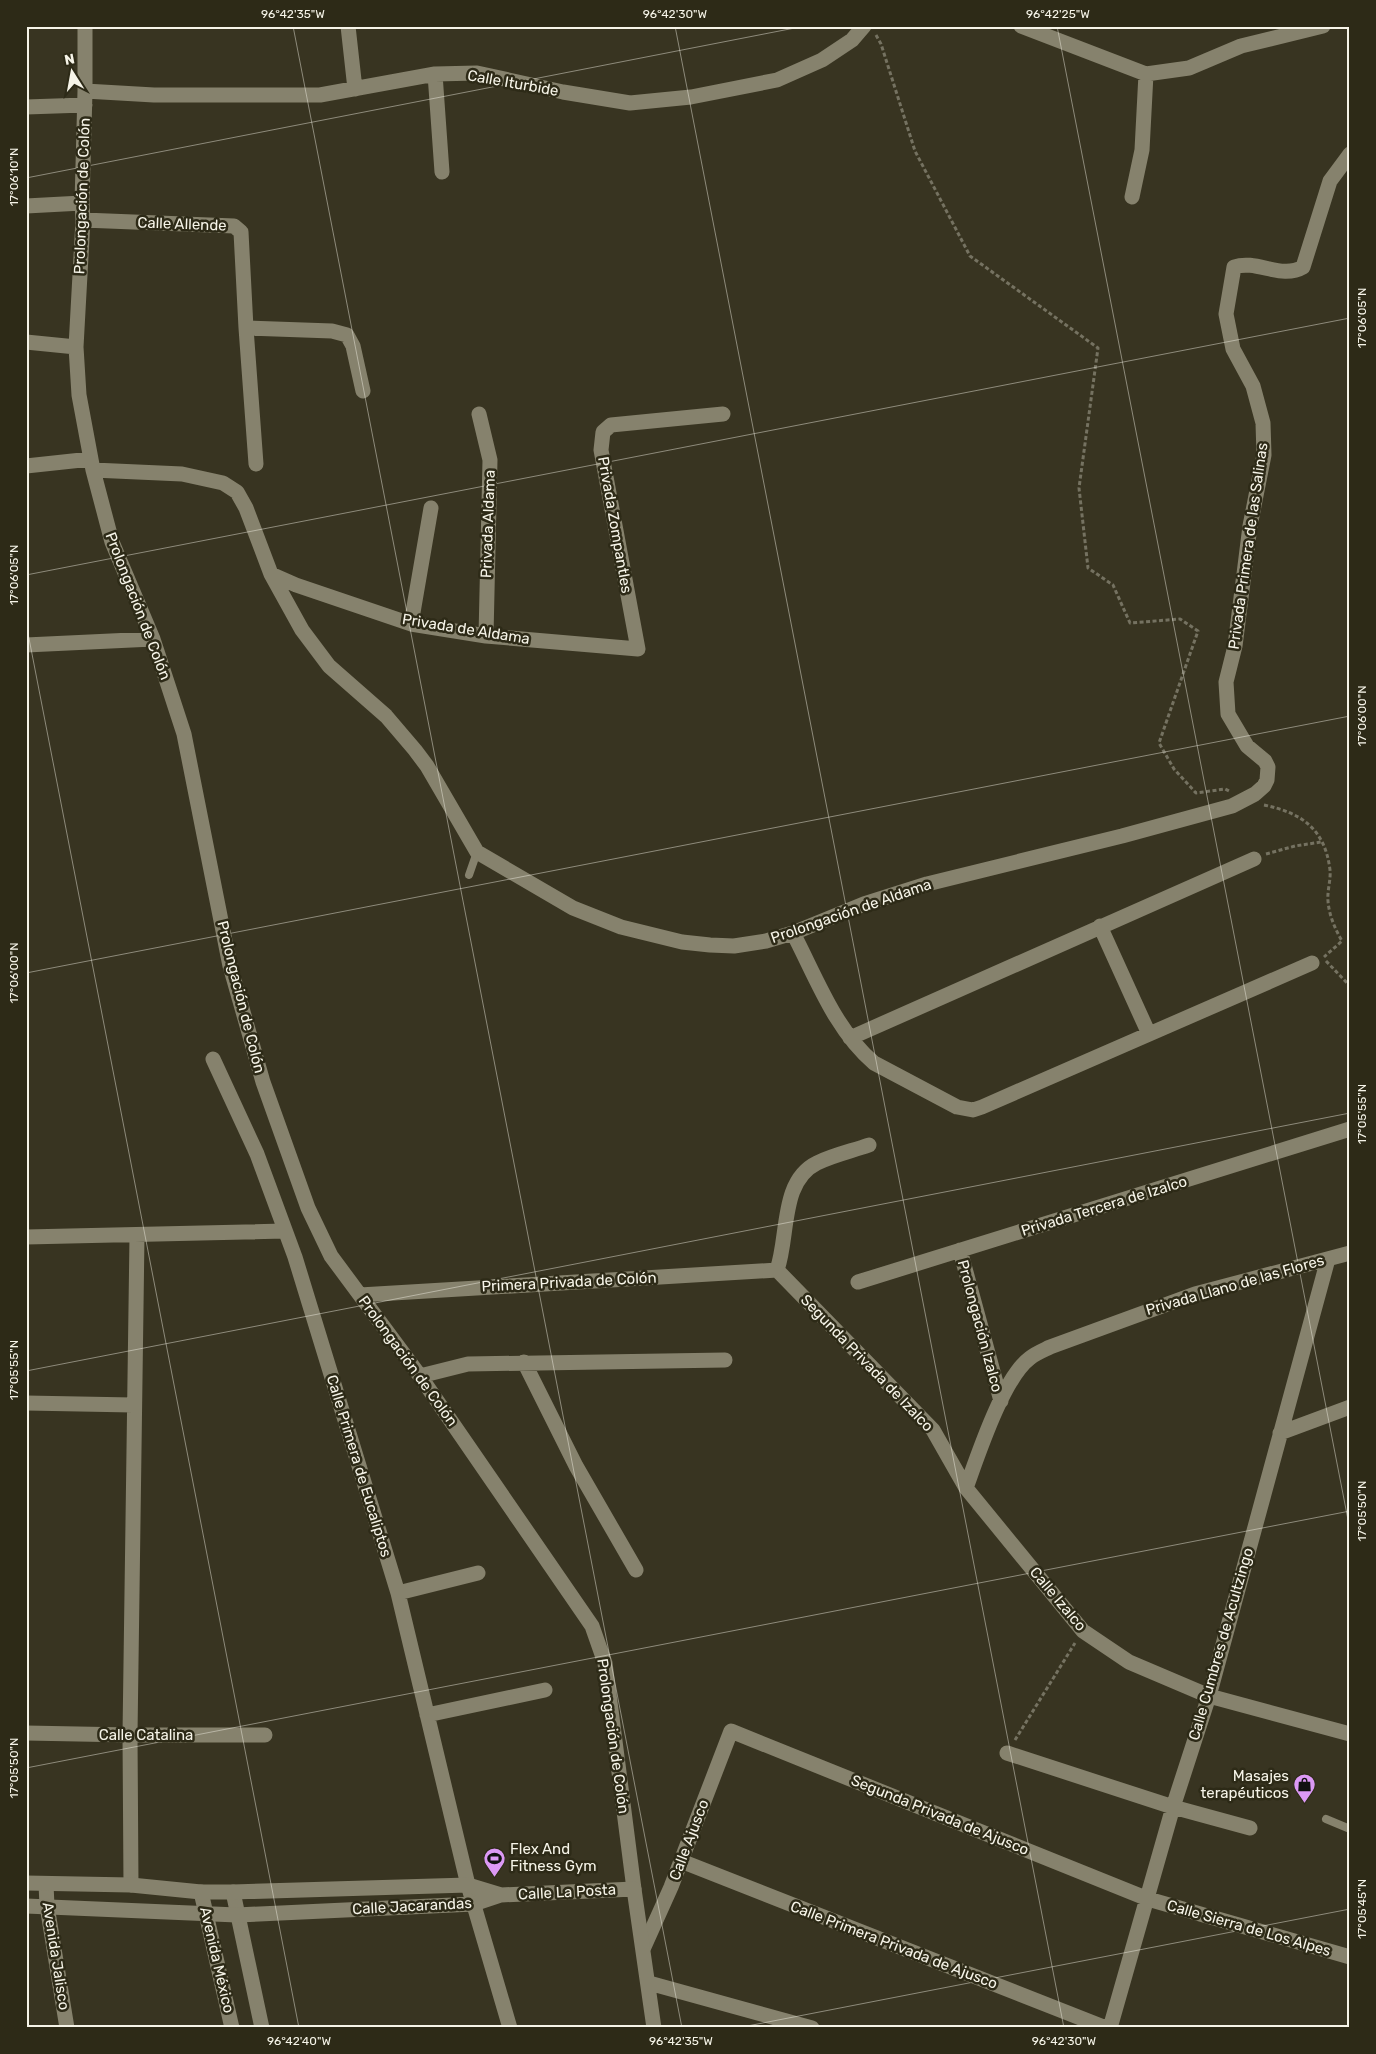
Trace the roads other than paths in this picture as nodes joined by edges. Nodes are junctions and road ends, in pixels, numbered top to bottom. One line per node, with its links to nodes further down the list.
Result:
1 (85, 26): 9 (street, Prolongación de Colón)
2 (348, 26): 8 (street)
3 (1021, 26): 7 (street)
4 (1323, 26): 7 (street)
5 (869, 29): 6 (street, Calle Iturbide)
6 (435, 74): 8 (street, Calle Iturbide); 12 (street)
7 (1146, 74): 13 (street)
8 (355, 88): 9 (street, Calle Iturbide)
9 (85, 98): 10 (street, Calle Iturbide); 14 (street, Prolongación de Colón)
10 (26, 107)
11 (1350, 154): 33 (street, Privada Primera de las Salinas)
12 (442, 172)
13 (1132, 197)
14 (82, 204): 15 (street); 16 (street, Prolongación de Colón)
15 (26, 206)
16 (83, 220): 17 (street, Calle Allende); 19 (street, Prolongación de Colón)
17 (246, 328): 20 (street); 24 (street)
18 (26, 342): 19 (street)
19 (76, 347): 23 (street, Prolongación de Colón)
20 (363, 391)
21 (479, 414): 29 (street, Privada Aldama)
22 (723, 414): 32 (street, Privada Zompantles)
23 (92, 464): 25 (street, Prolongación de Aldama); 27 (street, Prolongación de Aldama); 30 (street, Prolongación de Colón)
24 (256, 464)
25 (26, 466)
26 (431, 508): 28 (street)
27 (271, 574): 28 (street, Privada de Aldama); 34 (street, Prolongación de Aldama)
28 (411, 624): 29 (street, Privada de Aldama)
29 (486, 636): 32 (street, Privada de Aldama)
30 (153, 638): 31 (street); 53 (street, Prolongación de Colón)
31 (26, 645)
32 (638, 649)
33 (1268, 773): 38 (street, Prolongación de Aldama)
34 (477, 852): 36 (lane); 38 (street, Prolongación de Aldama)
35 (1254, 858): 37 (street)
36 (469, 875)
37 (1100, 926): 40 (street); 41 (street)
38 (793, 933): 41 (street)
39 (1312, 963): 40 (street)
40 (1149, 1034): 41 (street)
41 (850, 1038)
42 (213, 1059): 45 (street, Calle Primera de Eucaliptos)
43 (1350, 1129): 48 (street, Privada Tercera de Izalco)
44 (869, 1145): 51 (street)
45 (285, 1231): 46 (street); 65 (street, Calle Primera de Eucaliptos)
46 (137, 1236): 47 (street); 59 (street)
47 (26, 1237)
48 (960, 1250): 52 (street, Privada Tercera de Izalco); 57 (street, Prolongación Izalco)
49 (1350, 1253): 50 (street, Privada Llano de las Flores)
50 (1328, 1259): 57 (street, Privada Llano de las Flores); 61 (street, Calle Cumbres de Acultzingo)
51 (777, 1270): 53 (street, Primera Privada de Colón); 62 (street, Segunda Privada de Izalco)
52 (858, 1282)
53 (360, 1295): 56 (street, Prolongación de Colón)
54 (725, 1360): 55 (street)
55 (524, 1362): 56 (street); 63 (street)
56 (420, 1376): 84 (street, Prolongación de Colón)
57 (1001, 1401): 62 (street)
58 (26, 1403): 59 (street)
59 (133, 1405): 72 (street)
60 (1350, 1406): 61 (street)
61 (1280, 1433): 67 (street, Calle Cumbres de Acultzingo)
62 (966, 1488): 67 (street, Calle Izalco)
63 (636, 1570)
64 (478, 1573): 65 (street)
65 (398, 1593): 68 (street, Calle Primera de Eucaliptos)
66 (545, 1690): 68 (street)
67 (1209, 1696): 71 (street, Calle Izalco); 75 (street, Calle Cumbres de Acultzingo)
68 (428, 1716): 83 (street, Calle Primera de Eucaliptos)
69 (731, 1731): 79 (street, Calle Ajusco); 88 (street, Segunda Privada de Ajusco)
70 (26, 1732): 72 (street, Calle Catalina)
71 (1350, 1734)
72 (130, 1735): 73 (street, Calle Catalina); 82 (street)
73 (265, 1735)
74 (1007, 1753): 75 (street)
75 (1173, 1806): 77 (street); 88 (street, Calle Cumbres de Acultzingo)
76 (1326, 1819): 78 (lane)
77 (1250, 1828)
78 (1350, 1829)
79 (681, 1861): 94 (street, Calle Ajusco); 103 (street, Calle Primera Privada de Ajusco)
80 (26, 1883): 81 (street, Calle Jacarandas)
81 (46, 1884): 82 (street, Calle Jacarandas); 91 (street, Avenida Jalisco)
82 (131, 1885): 85 (street, Calle Jacarandas)
83 (468, 1885): 86 (street, Calle Jacarandas); 87 (street, Calle Jacarandas); 89 (street, Calle Primera de Eucaliptos)
84 (634, 1889): 87 (street, Calle La Posta); 94 (street)
85 (201, 1892): 86 (street, Calle Jacarandas); 92 (street, Avenida México)
86 (233, 1892): 93 (street, Avenida México)
87 (501, 1895): 89 (street, Calle Jacarandas)
88 (1148, 1899): 95 (street, Calle Sierra de Los Alpes); 104 (street, Calle Cumbres de Acultzingo)
89 (474, 1904): 93 (street, Calle Jacarandas); 100 (street, Calle Primera de Eucaliptos)
90 (26, 1906): 91 (street, Calle Jacarandas)
91 (47, 1906): 92 (street, Calle Jacarandas); 97 (street, Avenida Jalisco)
92 (205, 1914): 93 (street, Calle Jacarandas); 98 (street, Avenida México)
93 (237, 1915): 99 (street, Avenida México)
94 (644, 1947): 96 (street)
95 (1350, 1958)
96 (649, 1983): 101 (street); 102 (street)
97 (67, 2028)
98 (232, 2028)
99 (262, 2028)
100 (510, 2028)
101 (654, 2028)
102 (812, 2028)
103 (1106, 2028)
104 (1110, 2028)

